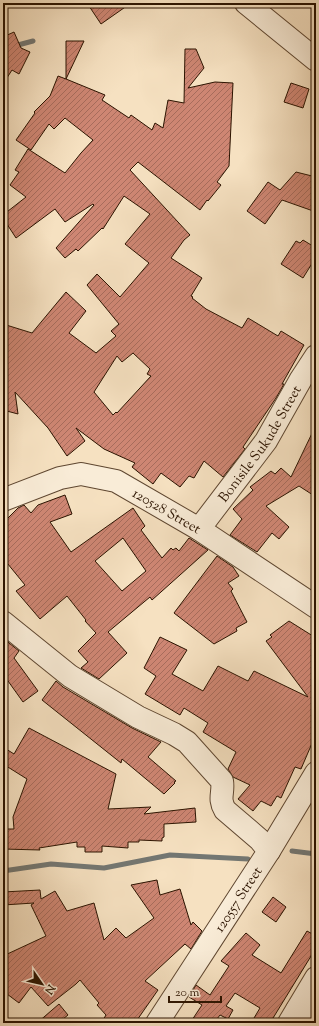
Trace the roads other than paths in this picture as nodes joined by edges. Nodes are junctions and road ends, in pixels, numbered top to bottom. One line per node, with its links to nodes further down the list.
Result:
1 (246, 3): 2 (street)
2 (316, 60)
3 (316, 356): 5 (street, Bonisile Sukude Street)
4 (3, 500): 5 (street, 120528 Street)
5 (199, 529): 6 (street, 120528 Street)
6 (316, 607)
7 (3, 622): 9 (street)
8 (316, 773): 9 (street, 120557 Street)
9 (269, 851): 13 (street, 120557 Street)
10 (316, 978): 11 (street)
11 (293, 1016): 12 (street)
12 (316, 1021)
13 (157, 1023)

